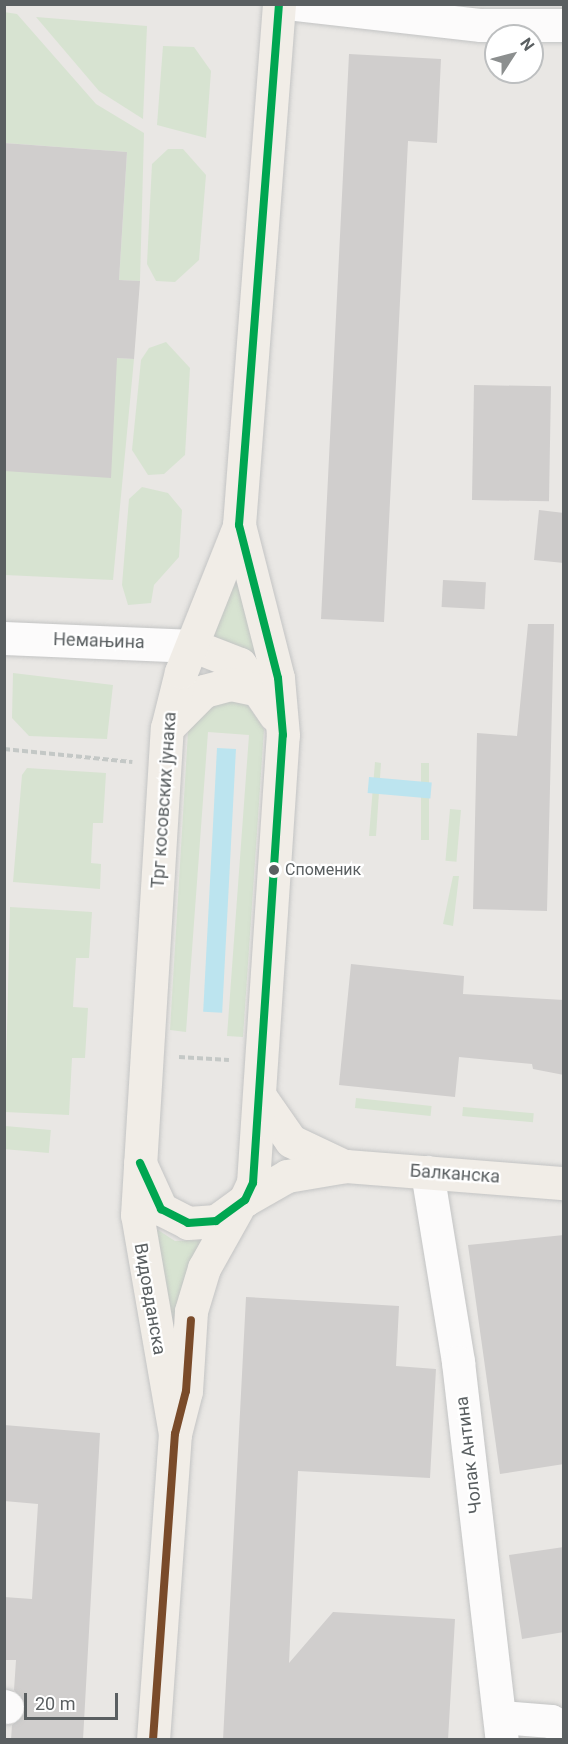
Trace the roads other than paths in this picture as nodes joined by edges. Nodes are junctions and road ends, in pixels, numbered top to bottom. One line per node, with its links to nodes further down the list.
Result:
1 (279, 4): 4 (main road)
2 (296, 4): 3 (street)
3 (564, 25)
4 (239, 525): 6 (main road, Трг косовских јунака); 9 (main road)
5 (4, 638): 6 (street, Немањина)
6 (194, 646): 7 (main road); 8 (main road, Трг косовских јунака)
7 (263, 691): 8 (main road); 9 (main road)
8 (167, 728): 11 (main road, Трг косовских јунака)
9 (283, 735): 10 (main road)
10 (261, 1098): 12 (main road, Балканска); 15 (main road)
11 (140, 1162): 15 (main road, Трг косовских јунака); 16 (main road, Видовданска)
12 (346, 1166): 13 (main road, Балканска); 15 (main road, Балканска)
13 (427, 1172): 14 (main road, Балканска); 17 (street, Чолак Антина)
14 (564, 1183)
15 (242, 1204): 16 (main road, Видовданска)
16 (175, 1434): 19 (main road, Видовданска)
17 (501, 1728): 18 (street)
18 (564, 1729)
19 (153, 1740)

